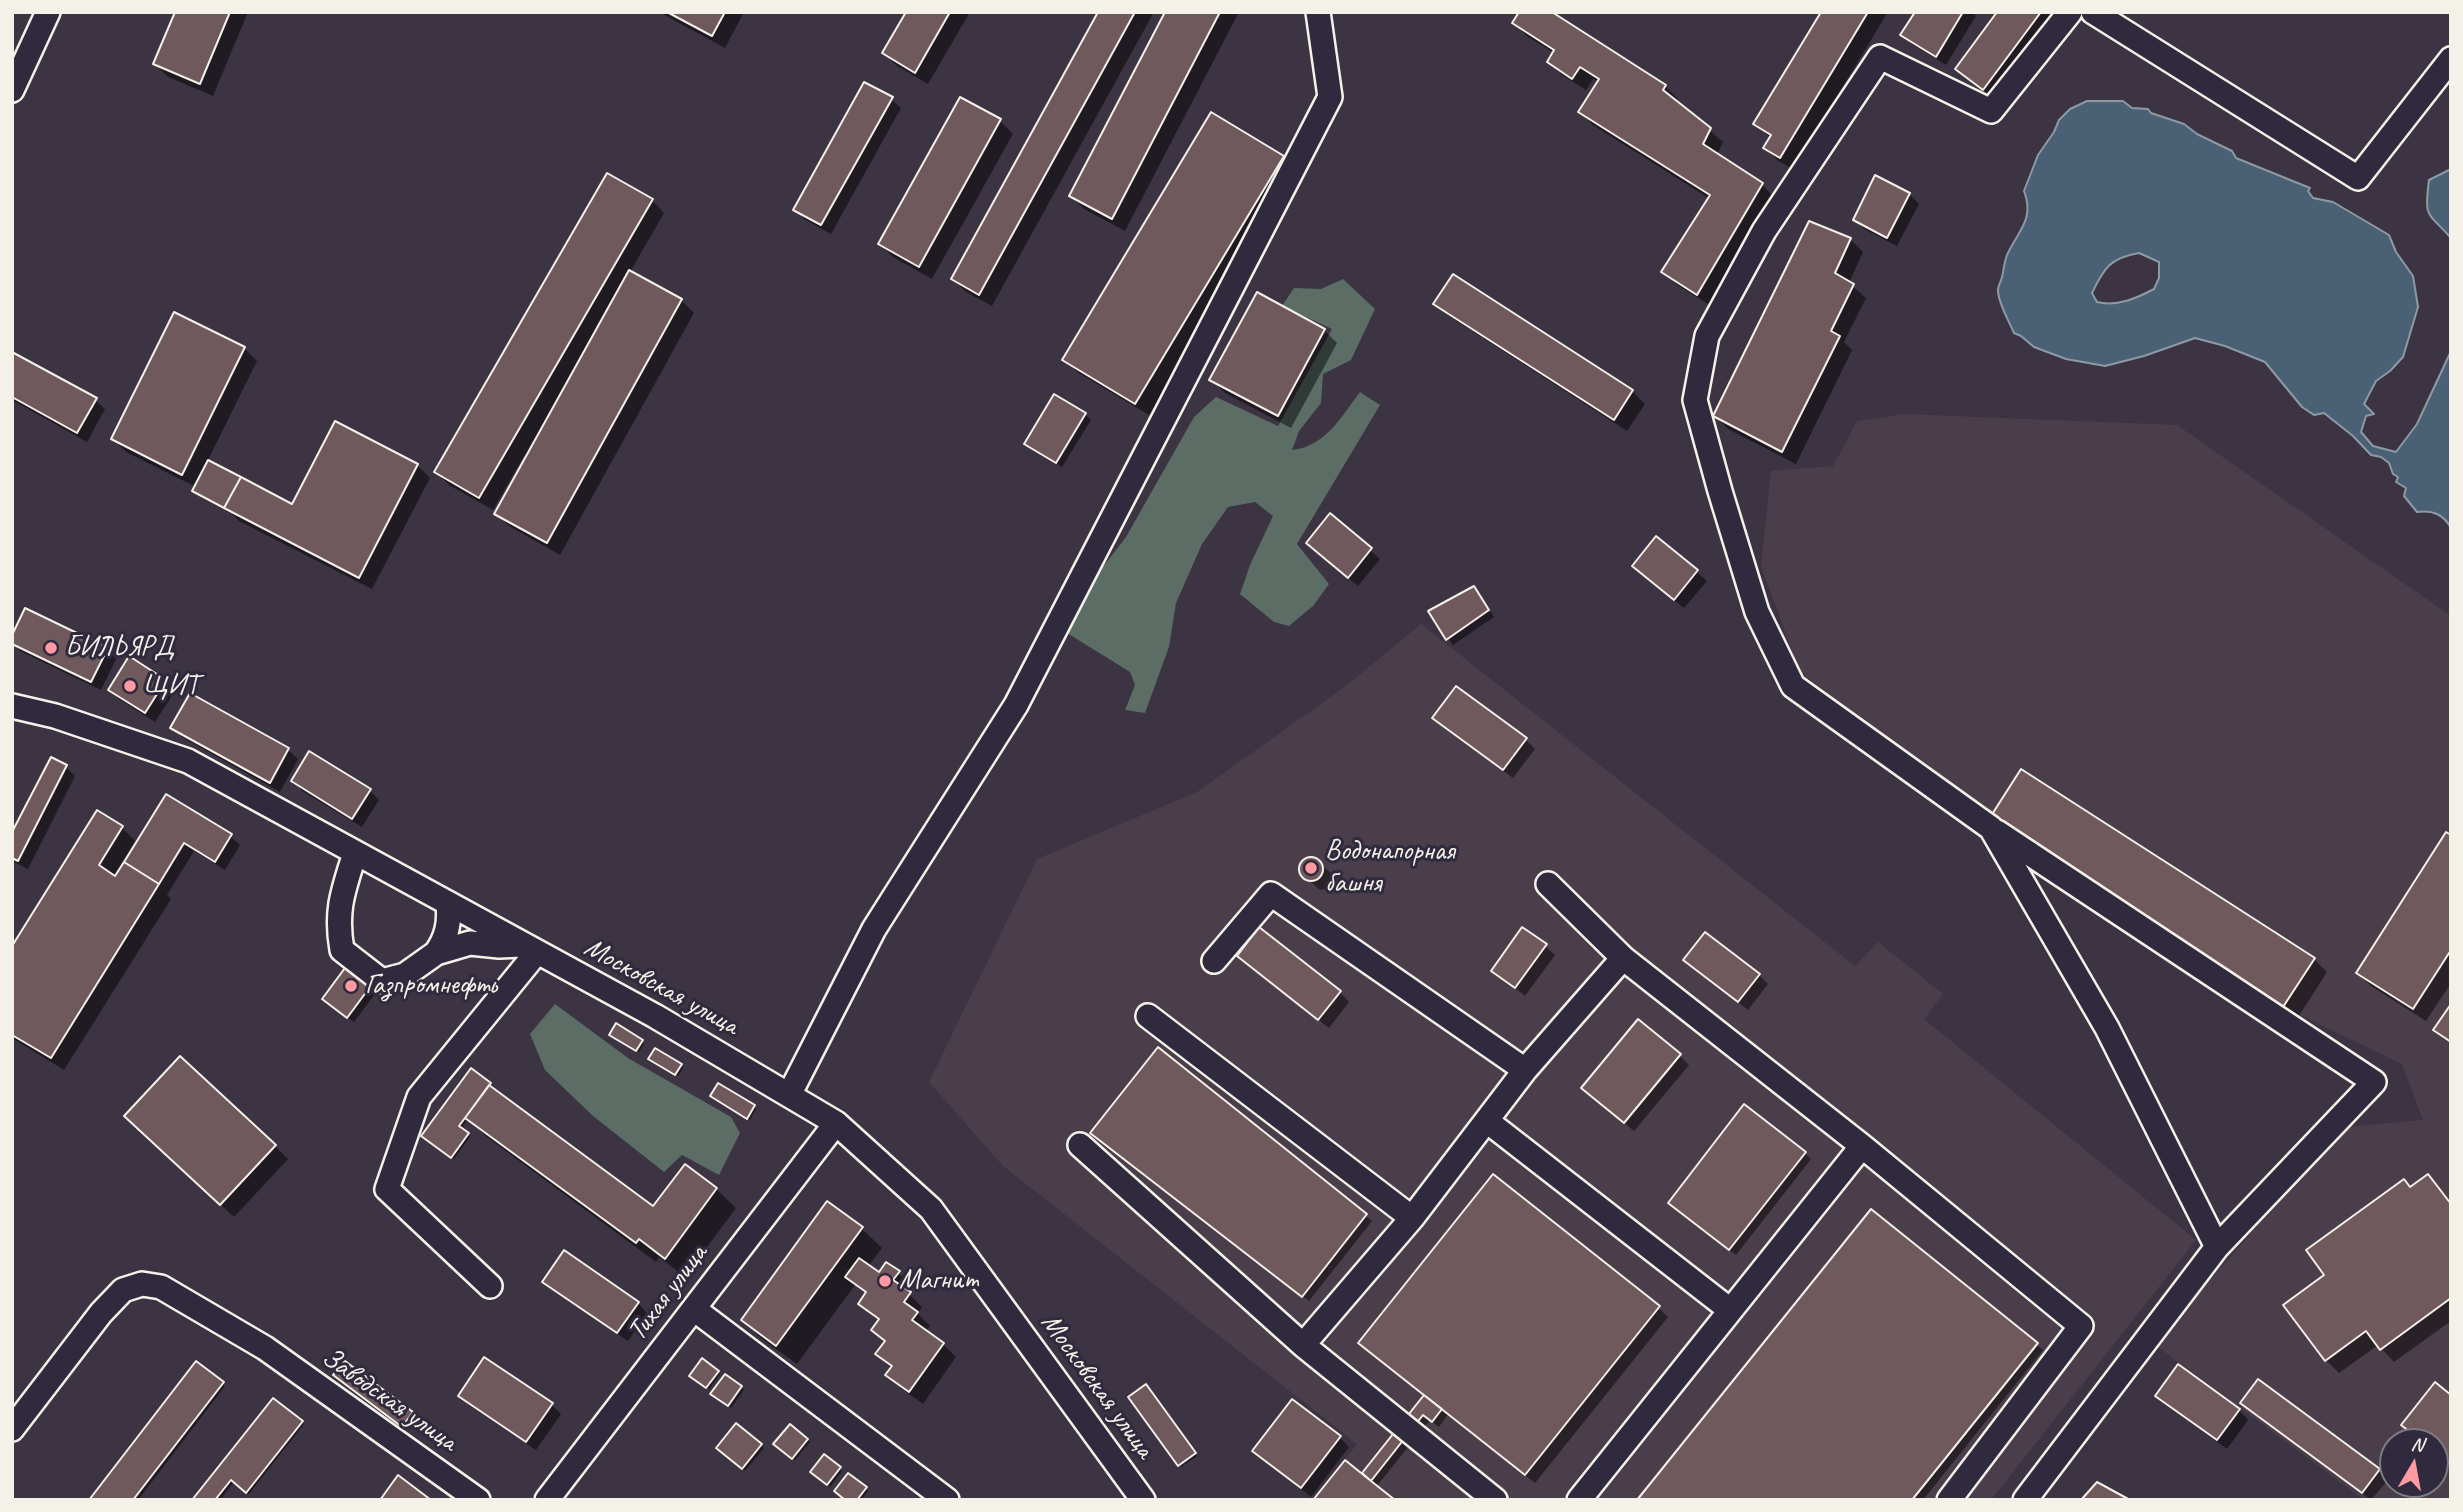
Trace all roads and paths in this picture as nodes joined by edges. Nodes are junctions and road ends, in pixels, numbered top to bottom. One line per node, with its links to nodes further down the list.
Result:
1 (48, 12): 6 (street)
2 (1318, 12): 18 (street)
3 (2070, 12): 8 (street)
4 (2093, 12): 5 (street)
5 (2451, 59)
6 (12, 90)
7 (12, 706): 9 (street, Московская улица)
8 (1991, 828): 24 (street); 24 (street)
9 (355, 853): 11 (street, Московская улица); 13 (street)
10 (1548, 884): 14 (street)
11 (448, 904): 12 (street, Московская улица); 13 (street)
12 (531, 948): 13 (street); 18 (street, Московская улица); 25 (street)
13 (436, 953)
14 (1623, 958): 17 (street); 22 (street)
15 (1214, 961): 17 (street)
16 (1148, 1016): 23 (street)
17 (1525, 1070): 19 (street)
18 (789, 1095): 20 (street, Московская улица)
19 (1486, 1121): 23 (street); 27 (street)
20 (836, 1123): 26 (street, Тихая улица); 33 (street, Московская улица)
21 (1080, 1145): 28 (street)
22 (1861, 1146): 27 (street); 36 (street)
23 (1412, 1218): 28 (street)
24 (2217, 1247): 37 (street)
25 (490, 1286)
26 (694, 1309): 31 (street, Тихая улица); 32 (street)
27 (1730, 1310): 35 (street)
28 (1303, 1345): 34 (street)
29 (12, 1429): 30 (street, Заводская улица)
30 (478, 1500)
31 (547, 1500)
32 (947, 1500)
33 (1143, 1500)
34 (1495, 1500)
35 (1579, 1500)
36 (1949, 1500)
37 (2025, 1500)

